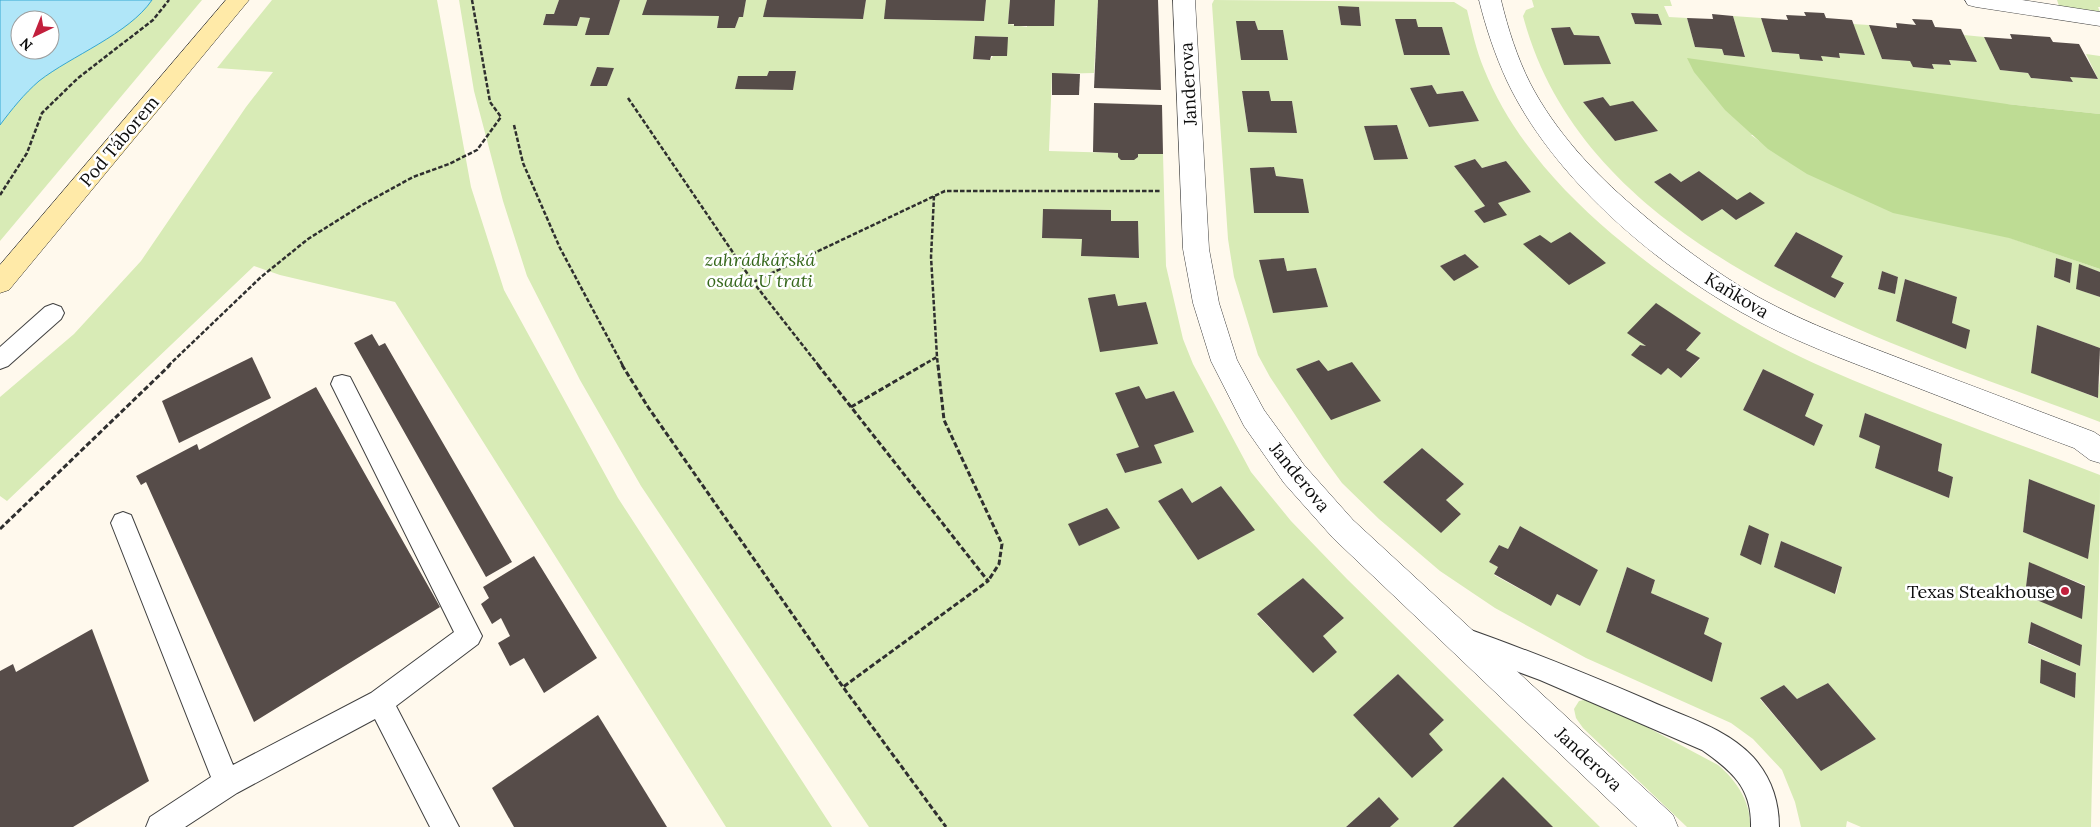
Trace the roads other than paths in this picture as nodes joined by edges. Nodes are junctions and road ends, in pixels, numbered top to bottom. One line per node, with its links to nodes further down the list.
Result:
1 (238, 0): 6 (main road, Pod Táborem)
2 (1184, 0): 12 (street, Janderova)
3 (1490, 0): 10 (street, Kaňkova)
4 (1976, 0): 5 (street)
5 (2100, 19)
6 (0, 283)
7 (53, 313): 8 (lane)
8 (0, 360)
9 (342, 384): 13 (lane)
10 (2100, 451)
11 (122, 523): 14 (lane)
12 (1462, 639): 17 (street, Janderova); 18 (lane)
13 (380, 702): 14 (lane); 16 (lane)
14 (227, 783): 15 (lane)
15 (160, 827)
16 (445, 827)
17 (1661, 827)
18 (1765, 827)

